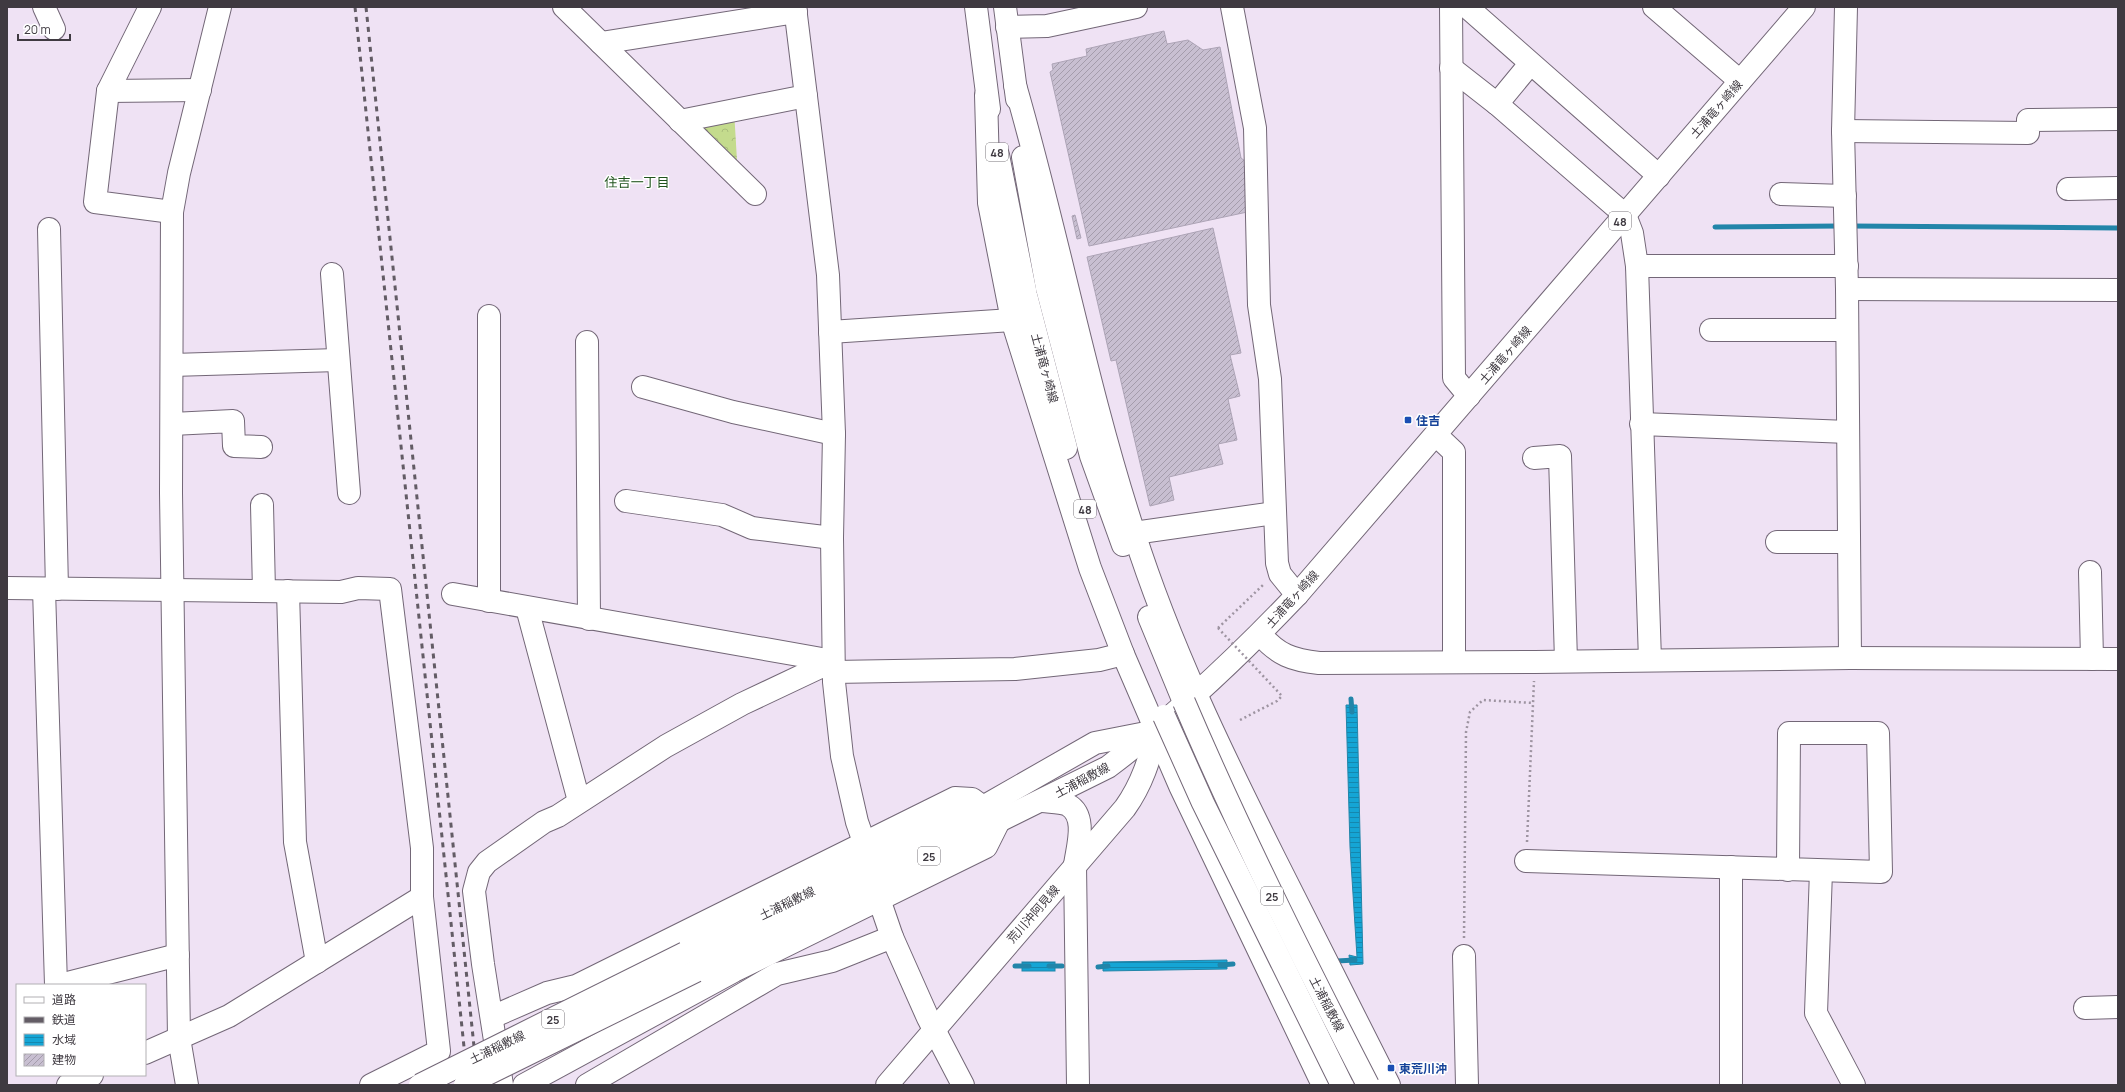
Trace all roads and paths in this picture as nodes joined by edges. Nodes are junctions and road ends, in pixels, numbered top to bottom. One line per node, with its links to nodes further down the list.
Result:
1 (44, 7): 15 (street)
2 (150, 7): 22 (street)
3 (220, 7): 21 (street)
4 (564, 7): 16 (street)
5 (976, 7): 23 (street, 土浦竜ヶ崎線 / 48)
6 (1136, 7): 14 (street)
7 (1232, 7): 64 (street)
8 (1450, 7): 18 (street)
9 (1467, 7): 17 (street)
10 (1654, 7): 19 (street)
11 (1804, 7): 19 (street, 土浦竜ヶ崎線 / 48)
12 (1846, 7): 28 (street)
13 (795, 9): 16 (street); 24 (street)
14 (1006, 17): 20 (street, 土浦竜ヶ崎線 / 48)
15 (54, 29)
16 (601, 43): 27 (street)
17 (1530, 64): 25 (street); 29 (street)
18 (1451, 68): 25 (street); 53 (street)
19 (1740, 81): 29 (street, 土浦竜ヶ崎線 / 48)
20 (1015, 85): 43 (street, 土浦竜ヶ崎線 / 48); 65 (street)
21 (200, 90): 22 (street); 35 (street)
22 (108, 91): 35 (street)
23 (986, 95): 43 (street, 土浦竜ヶ崎線 / 48); 45 (street)
24 (806, 96): 27 (street); 48 (street)
25 (1497, 104): 36 (street)
26 (2118, 119): 28 (street)
27 (680, 120): 32 (street)
28 (1844, 131): 34 (street)
29 (1659, 176): 36 (street, 土浦竜ヶ崎線 / 48)
30 (2118, 188): 31 (street)
31 (2068, 189)
32 (755, 194)
33 (1781, 194): 34 (street)
34 (1845, 196): 39 (street)
35 (172, 212): 51 (street)
36 (1625, 215): 38 (street); 53 (street, 土浦竜ヶ崎線 / 48)
37 (50, 229): 72 (street)
38 (1637, 266): 39 (street); 55 (street)
39 (1847, 266): 41 (street)
40 (332, 274): 50 (street)
41 (1847, 289): 42 (street); 47 (street)
42 (2118, 290)
43 (1037, 292): 91 (street, 土浦竜ヶ崎線 / 48); 94 (street, 土浦竜ヶ崎線 / 48)
44 (489, 316): 78 (street)
45 (1012, 320): 48 (street); 82 (street)
46 (1711, 330): 47 (street)
47 (1847, 330): 56 (street)
48 (830, 332): 57 (street)
49 (587, 342): 80 (street)
50 (338, 360): 51 (street); 61 (street)
51 (172, 365): 54 (street)
52 (643, 387): 57 (street)
53 (1469, 396): 58 (street, 土浦竜ヶ崎線 / 48)
54 (172, 424): 59 (street); 73 (street)
55 (1642, 424): 56 (street); 86 (street)
56 (1848, 432): 68 (street)
57 (834, 434): 66 (street)
58 (1436, 435): 77 (street, 土浦竜ヶ崎線 / 48); 88 (street)
59 (261, 447)
60 (1534, 458): 87 (street)
61 (349, 494)
62 (626, 501): 66 (street)
63 (262, 505): 74 (street)
64 (1274, 513): 65 (street); 77 (street)
65 (1134, 533): 91 (street)
66 (832, 538): 90 (street)
67 (1777, 542): 68 (street)
68 (1848, 542): 83 (street)
69 (2090, 572): 84 (street)
70 (1263, 585): 93 (path, bridge)
71 (7, 588): 72 (street)
72 (50, 589): 73 (street); 115 (street)
73 (174, 589): 74 (street); 108 (street)
74 (264, 591): 75 (street)
75 (288, 591): 105 (street); 111 (street)
76 (453, 594): 78 (street)
77 (1297, 595): 81 (street, 土浦竜ヶ崎線 / 48)
78 (489, 601): 79 (street)
79 (527, 608): 80 (street); 95 (street)
80 (589, 619): 90 (street)
81 (1260, 634): 88 (street); 91 (street, 土浦竜ヶ崎線 / 48)
82 (1123, 654): 90 (street); 94 (street)
83 (1850, 658): 84 (street); 86 (street)
84 (2092, 659): 85 (street)
85 (2118, 659)
86 (1650, 660): 87 (street)
87 (1566, 661): 89 (street)
88 (1454, 662): 89 (street)
89 (1535, 662): 92 (path)
90 (833, 666): 95 (street); 99 (street)
91 (1190, 698): 94 (street, 土浦稲敷線 / 25); 138 (street, 土浦稲敷線 / 25, bridge); 139 (street)
92 (1533, 703): 100 (path); 109 (path)
93 (1240, 720)
94 (1160, 723): 96 (street, 土浦稲敷線 / 25); 97 (street, 土浦稲敷線 / 25); 101 (street, 荒川沖阿見線); 136 (street); 137 (street, 土浦稲敷線 / 25, bridge)
95 (579, 801): 120 (street)
96 (1043, 801): 98 (street, 土浦稲敷線 / 25); 101 (street)
97 (983, 807): 99 (street); 112 (street, 土浦稲敷線 / 25)
98 (998, 822): 106 (street); 112 (street, 土浦稲敷線 / 25)
99 (864, 842): 120 (street)
100 (1526, 861): 102 (street)
101 (1075, 865): 121 (street, 荒川沖阿見線); 135 (street)
102 (1731, 867): 103 (street); 141 (street)
103 (1788, 870): 104 (street); 104 (street)
104 (1821, 871): 142 (street)
105 (422, 897): 111 (street); 127 (street)
106 (878, 899): 107 (street); 110 (street)
107 (892, 937): 114 (street); 121 (street)
108 (178, 955): 116 (street); 122 (street)
109 (1464, 956): 140 (street)
110 (761, 958): 113 (street); 114 (street)
111 (317, 962): 122 (street)
112 (691, 962): 128 (street, 土浦稲敷線 / 25, bridge); 129 (street, 土浦稲敷線 / 25, bridge)
113 (734, 971): 117 (street); 131 (street)
114 (770, 978): 117 (street)
115 (56, 984)
116 (64, 984)
117 (745, 992): 132 (street)
118 (2118, 1007): 119 (street)
119 (2085, 1008)
120 (492, 1017): 130 (street)
121 (934, 1030): 133 (street, 荒川沖阿見線); 134 (street)
122 (179, 1038): 123 (street); 126 (street)
123 (146, 1053)
124 (90, 1076): 125 (street)
125 (68, 1085)
126 (187, 1085)
127 (371, 1085)
128 (420, 1085)
129 (465, 1085)
130 (502, 1085)
131 (524, 1085)
132 (587, 1085)
133 (887, 1085)
134 (963, 1085)
135 (1078, 1085)
136 (1323, 1085)
137 (1342, 1085)
138 (1368, 1085)
139 (1389, 1085)
140 (1467, 1085)
141 (1731, 1085)
142 (1854, 1085)

